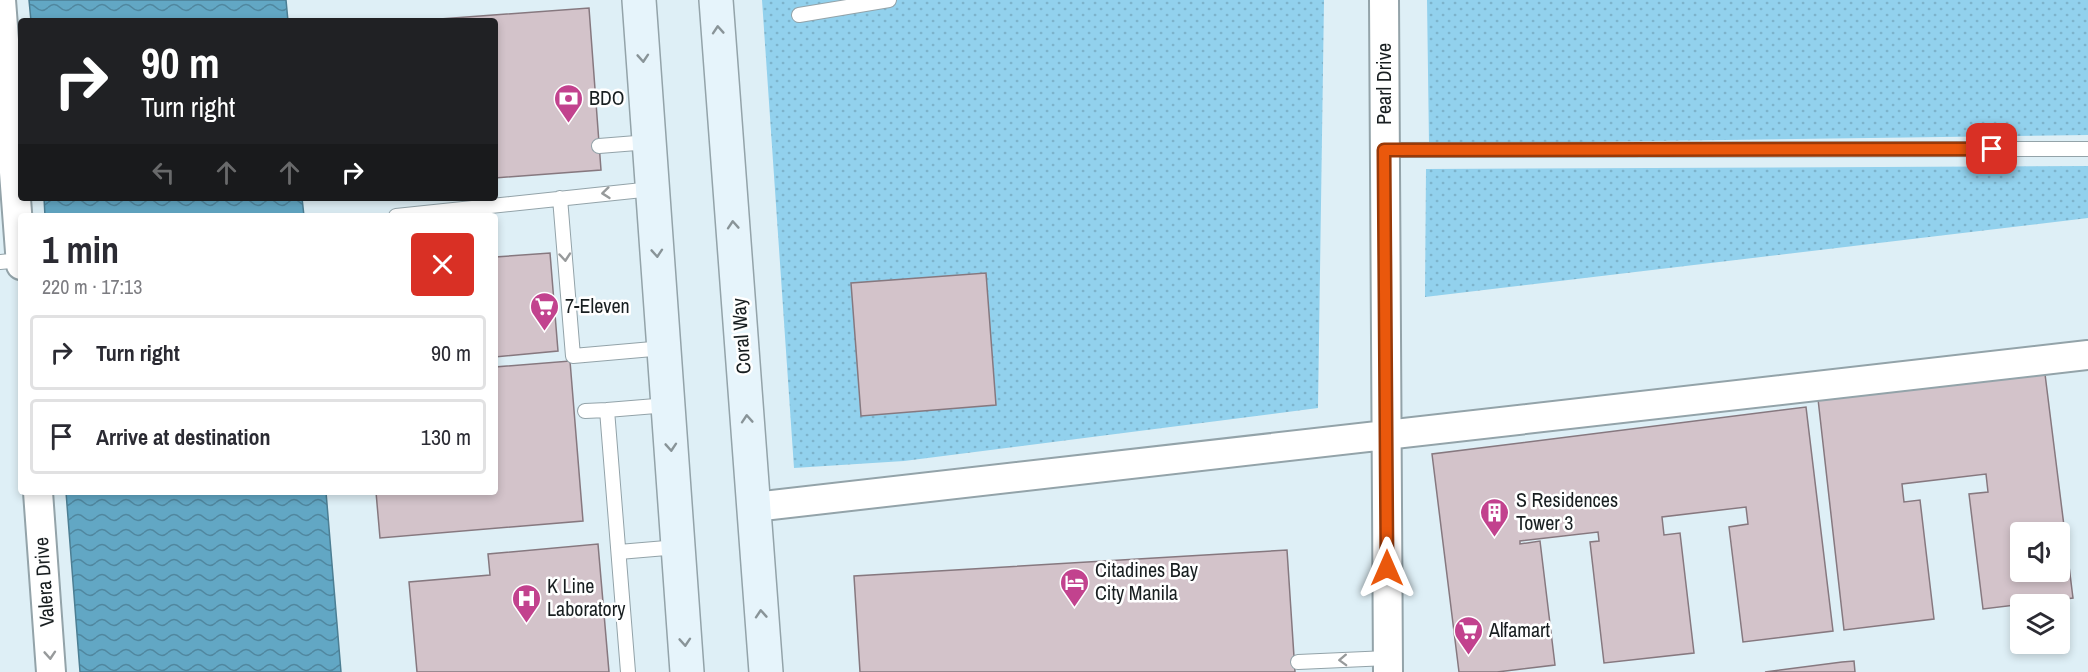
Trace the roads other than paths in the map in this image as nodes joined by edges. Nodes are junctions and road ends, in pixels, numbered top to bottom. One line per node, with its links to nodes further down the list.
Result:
1 (1, 0): 14 (street)
2 (639, 0): 7 (street, one-way to 7)
3 (716, 0): 25 (street, Coral Way, one-way to 3)
4 (889, 0): 6 (lane)
5 (1384, 0): 10 (street, Pearl Drive)
6 (799, 15)
7 (649, 142): 8 (lane); 11 (street)
8 (599, 146)
9 (2088, 149): 10 (lane)
10 (1384, 150): 23 (street, Pearl Drive)
11 (652, 189): 12 (lane, one-way to 12); 18 (street, one-way to 18)
12 (560, 198): 13 (lane); 18 (lane, one-way to 18)
13 (423, 213)
14 (9, 223): 15 (street)
15 (18, 252)
16 (0, 262): 17 (lane)
17 (18, 262)
18 (664, 348): 20 (street)
19 (2088, 355): 23 (street)
20 (668, 405): 21 (lane); 26 (street, one-way to 26)
21 (607, 410): 22 (lane); 27 (lane)
22 (585, 411)
23 (1386, 434): 25 (street); 29 (street, Pearl Drive)
24 (38, 495): 30 (street, Valera Drive, one-way to 30)
25 (754, 507): 33 (street, Coral Way, one-way to 25)
26 (678, 547): 27 (lane); 32 (street, one-way to 32)
27 (619, 552): 31 (lane)
28 (1298, 662): 29 (lane, one-way to 28)
29 (1388, 665)
30 (51, 672)
31 (628, 672)
32 (687, 672)
33 (766, 672)

